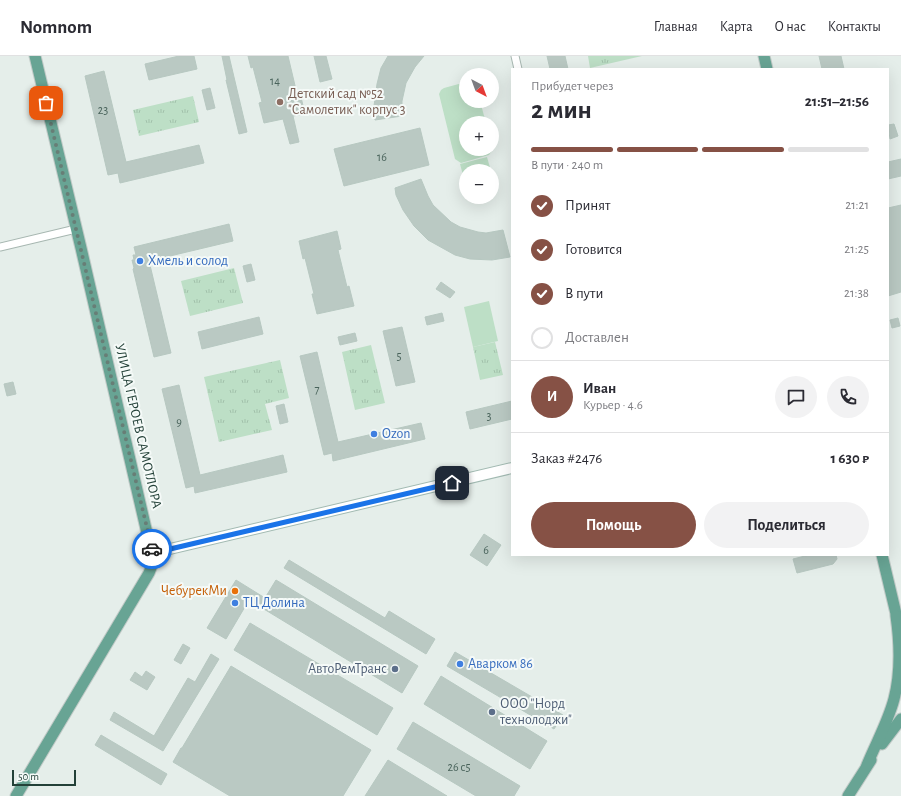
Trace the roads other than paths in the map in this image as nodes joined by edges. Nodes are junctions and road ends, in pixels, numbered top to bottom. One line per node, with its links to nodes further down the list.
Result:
1 (35, 56): 6 (main road, УЛИЦА ГЕРОЕВ САМОТЛОРА)
2 (515, 56): 4 (street)
3 (764, 56): 5 (main road)
4 (518, 68)
5 (767, 68)
6 (76, 229): 7 (street); 9 (main road, УЛИЦА ГЕРОЕВ САМОТЛОРА)
7 (0, 247)
8 (511, 468): 9 (main road)
9 (153, 553): 17 (main road, УЛИЦА ГЕРОЕВ САМОТЛОРА)
10 (882, 556): 11 (main road)
11 (896, 616): 12 (main road); 13 (main road)
12 (901, 631)
13 (899, 676): 14 (main road); 16 (main road)
14 (901, 695)
15 (901, 719): 16 (main road)
16 (867, 765): 18 (main road)
17 (16, 796)
18 (848, 796)

